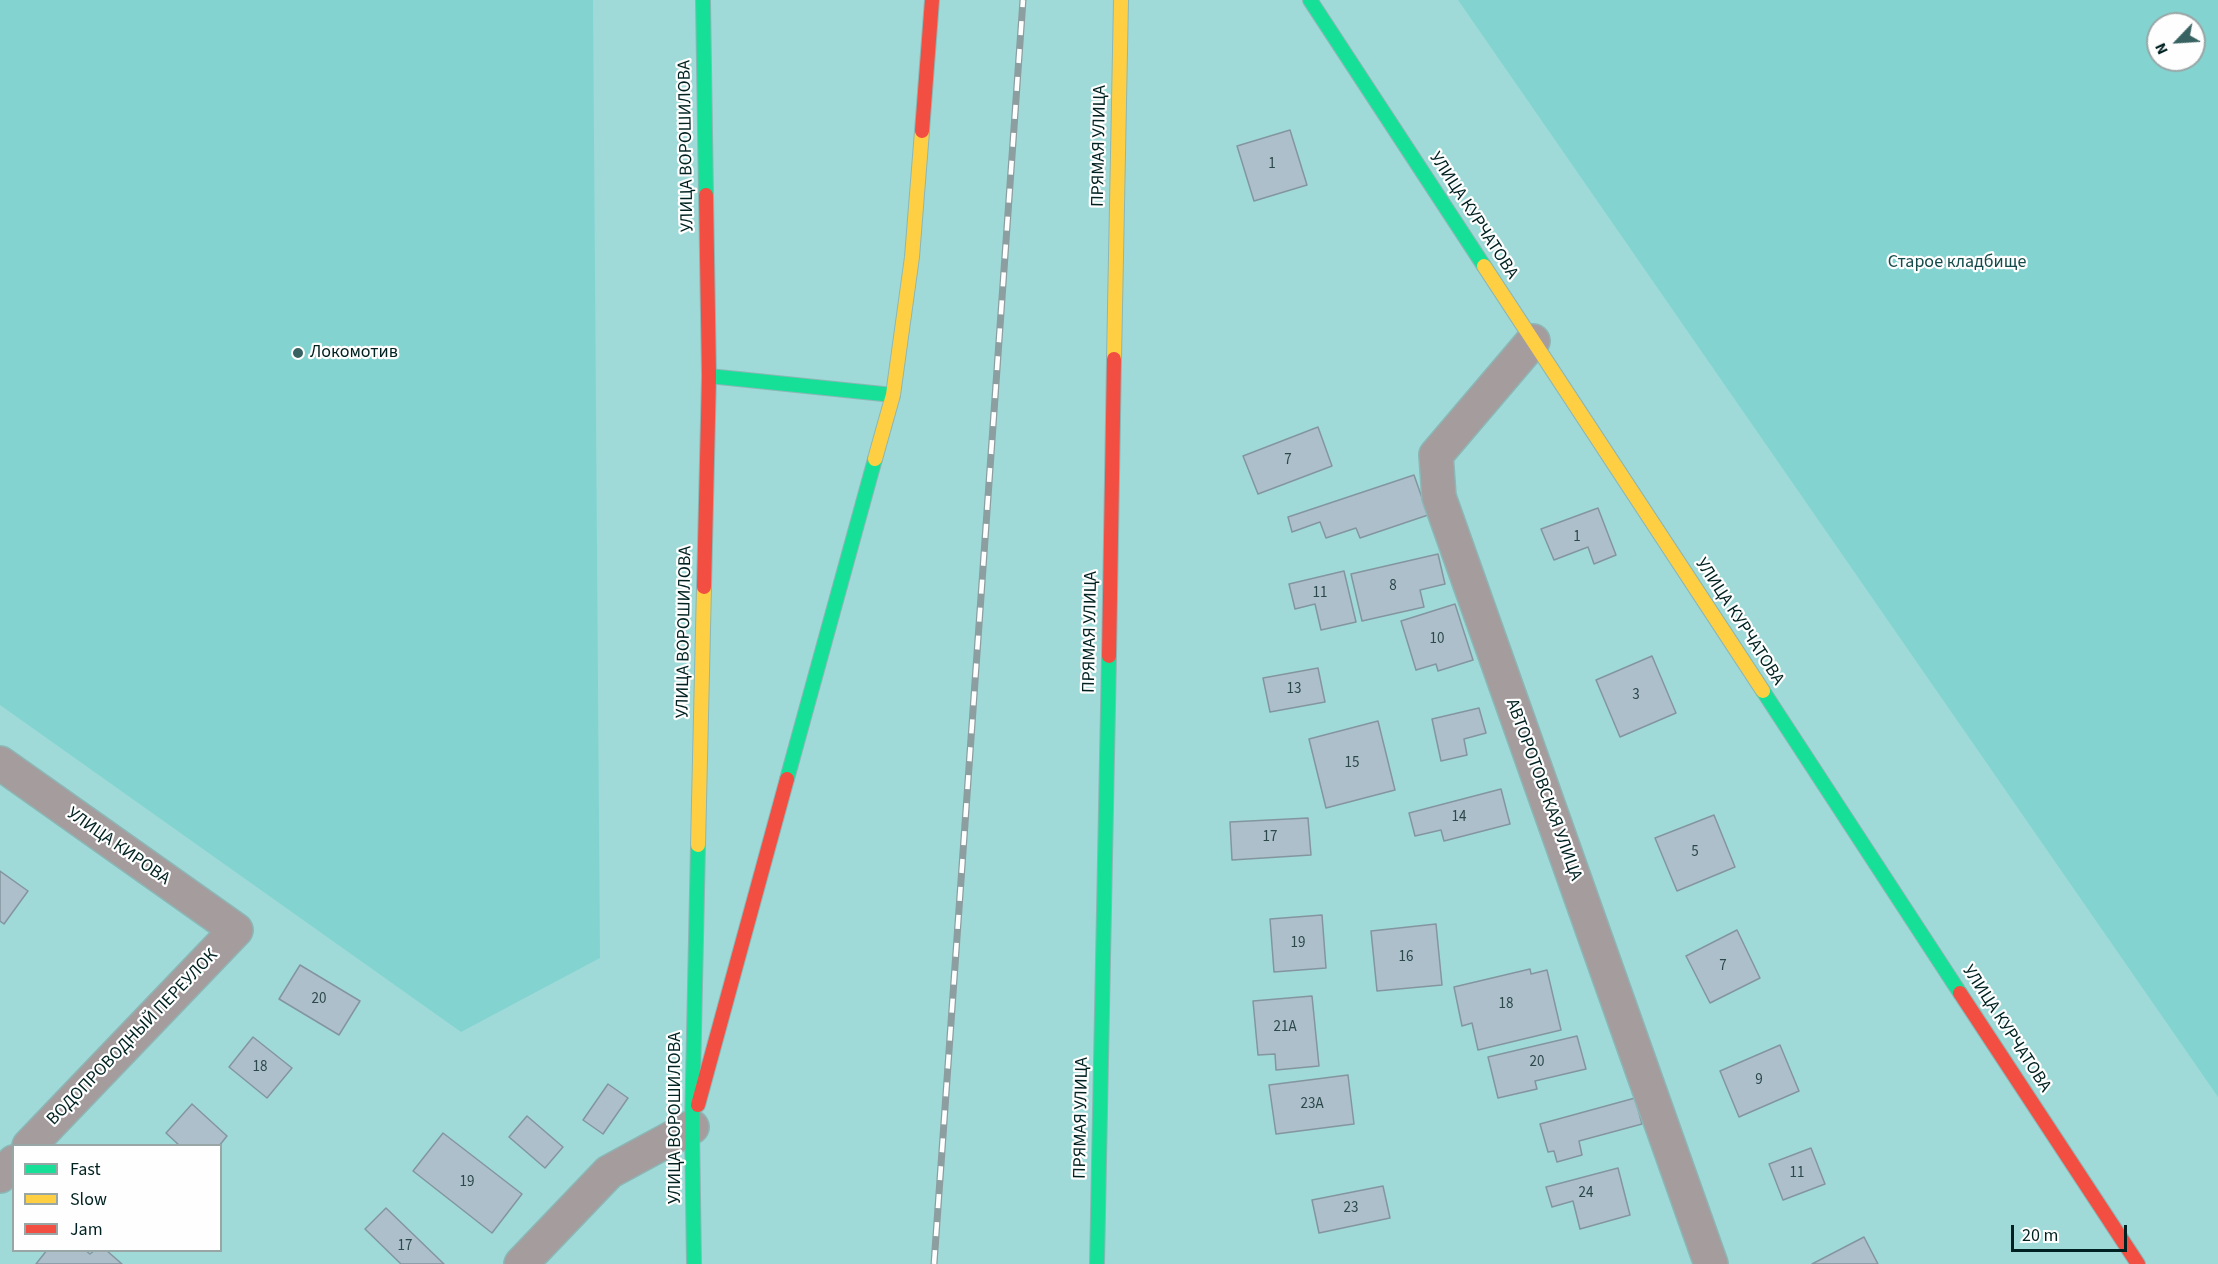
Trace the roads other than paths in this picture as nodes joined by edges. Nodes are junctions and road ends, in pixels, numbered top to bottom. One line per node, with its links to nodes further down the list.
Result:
1 (703, 0): 6 (street, УЛИЦА ВОРОШИЛОВА)
2 (932, 0): 7 (street)
3 (1121, 0): 16 (street, ПРЯМАЯ УЛИЦА)
4 (1310, 0): 5 (street, УЛИЦА КУРЧАТОВА)
5 (1533, 341): 17 (street, АВТОРОТОВСКАЯ УЛИЦА); 18 (street, УЛИЦА КУРЧАТОВА)
6 (709, 376): 7 (street); 10 (street, УЛИЦА ВОРОШИЛОВА)
7 (893, 395): 10 (street)
8 (0, 763): 9 (street, УЛИЦА КИРОВА)
9 (236, 930): 11 (street, ВОДОПРОВОДНЫЙ ПЕРЕУЛОК)
10 (692, 1127): 14 (street); 15 (street, УЛИЦА ВОРОШИЛОВА)
11 (31, 1144)
12 (12, 1164): 13 (street)
13 (0, 1176)
14 (522, 1264)
15 (694, 1264)
16 (1097, 1264)
17 (1711, 1264)
18 (2138, 1264)

